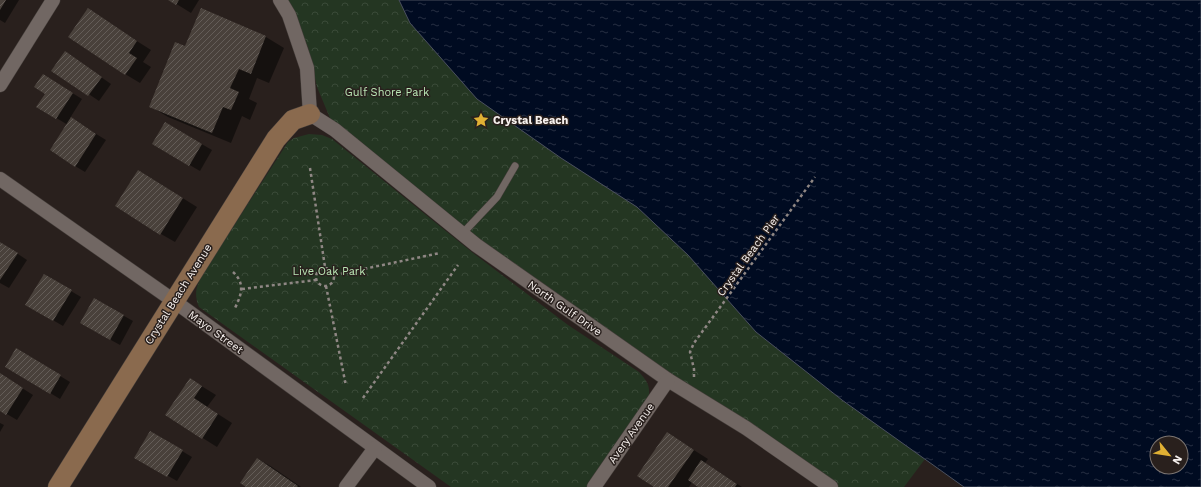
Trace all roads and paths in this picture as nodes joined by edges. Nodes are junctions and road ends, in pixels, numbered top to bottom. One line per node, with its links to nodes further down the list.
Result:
1 (53, 0): 3 (street)
2 (280, 0): 4 (street)
3 (0, 85)
4 (310, 114): 9 (street, North Gulf Drive); 18 (street, Crystal Beach Avenue)
5 (515, 166): 9 (lane)
6 (310, 168): 12 (path)
7 (815, 177): 22 (path, Crystal Beach Pier)
8 (0, 179): 18 (street, Mayo Street)
9 (462, 234): 20 (street, North Gulf Drive)
10 (440, 253): 14 (path)
11 (458, 265): 23 (path)
12 (326, 267): 14 (path); 15 (path)
13 (233, 272): 17 (path)
14 (335, 275): 16 (path)
15 (316, 280): 16 (path); 17 (path)
16 (326, 286): 21 (path)
17 (242, 289): 19 (path)
18 (174, 301): 24 (street, Mayo Street); 25 (street, Crystal Beach Avenue)
19 (236, 308)
20 (668, 380): 22 (street, North Gulf Drive); 28 (street, Avery Avenue)
21 (346, 386)
22 (689, 393): 29 (street, North Gulf Drive)
23 (363, 398)
24 (375, 448): 26 (street); 27 (street, Mayo Street)
25 (58, 487)
26 (346, 487)
27 (429, 487)
28 (594, 487)
29 (831, 487)

